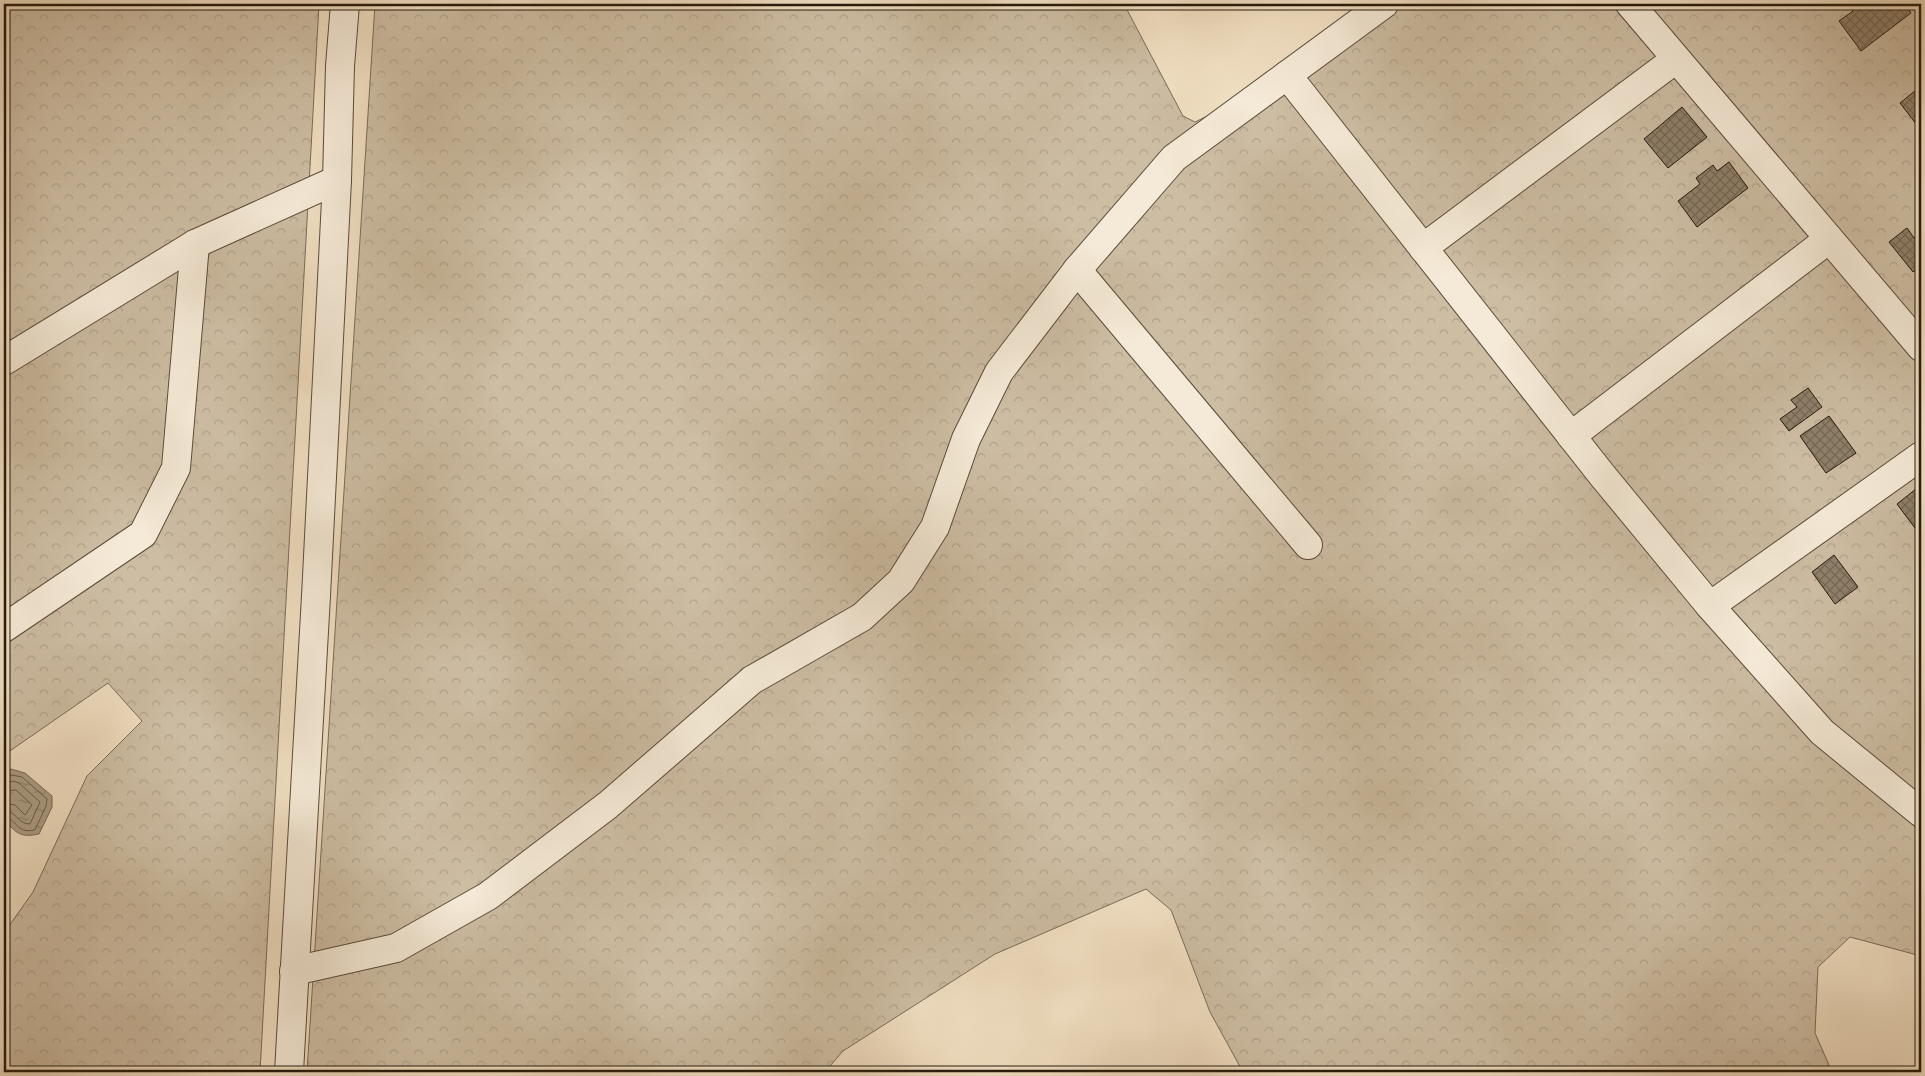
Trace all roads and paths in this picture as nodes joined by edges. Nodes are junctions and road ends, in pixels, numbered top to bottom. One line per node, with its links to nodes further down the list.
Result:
1 (345, 4): 6 (street)
2 (1384, 4): 5 (street)
3 (1630, 4): 4 (street)
4 (1676, 59): 7 (street); 9 (street)
5 (1287, 75): 9 (street); 10 (street)
6 (337, 180): 8 (street); 19 (street)
7 (1830, 239): 11 (street); 13 (street)
8 (195, 244): 12 (street); 17 (street)
9 (1423, 248): 13 (street)
10 (1077, 270): 15 (street); 19 (street)
11 (1921, 347)
12 (4, 361)
13 (1571, 436): 16 (street)
14 (1921, 456): 16 (street)
15 (1308, 545)
16 (1710, 606): 18 (street)
17 (4, 628)
18 (1921, 813)
19 (294, 971): 20 (street)
20 (289, 1072)

